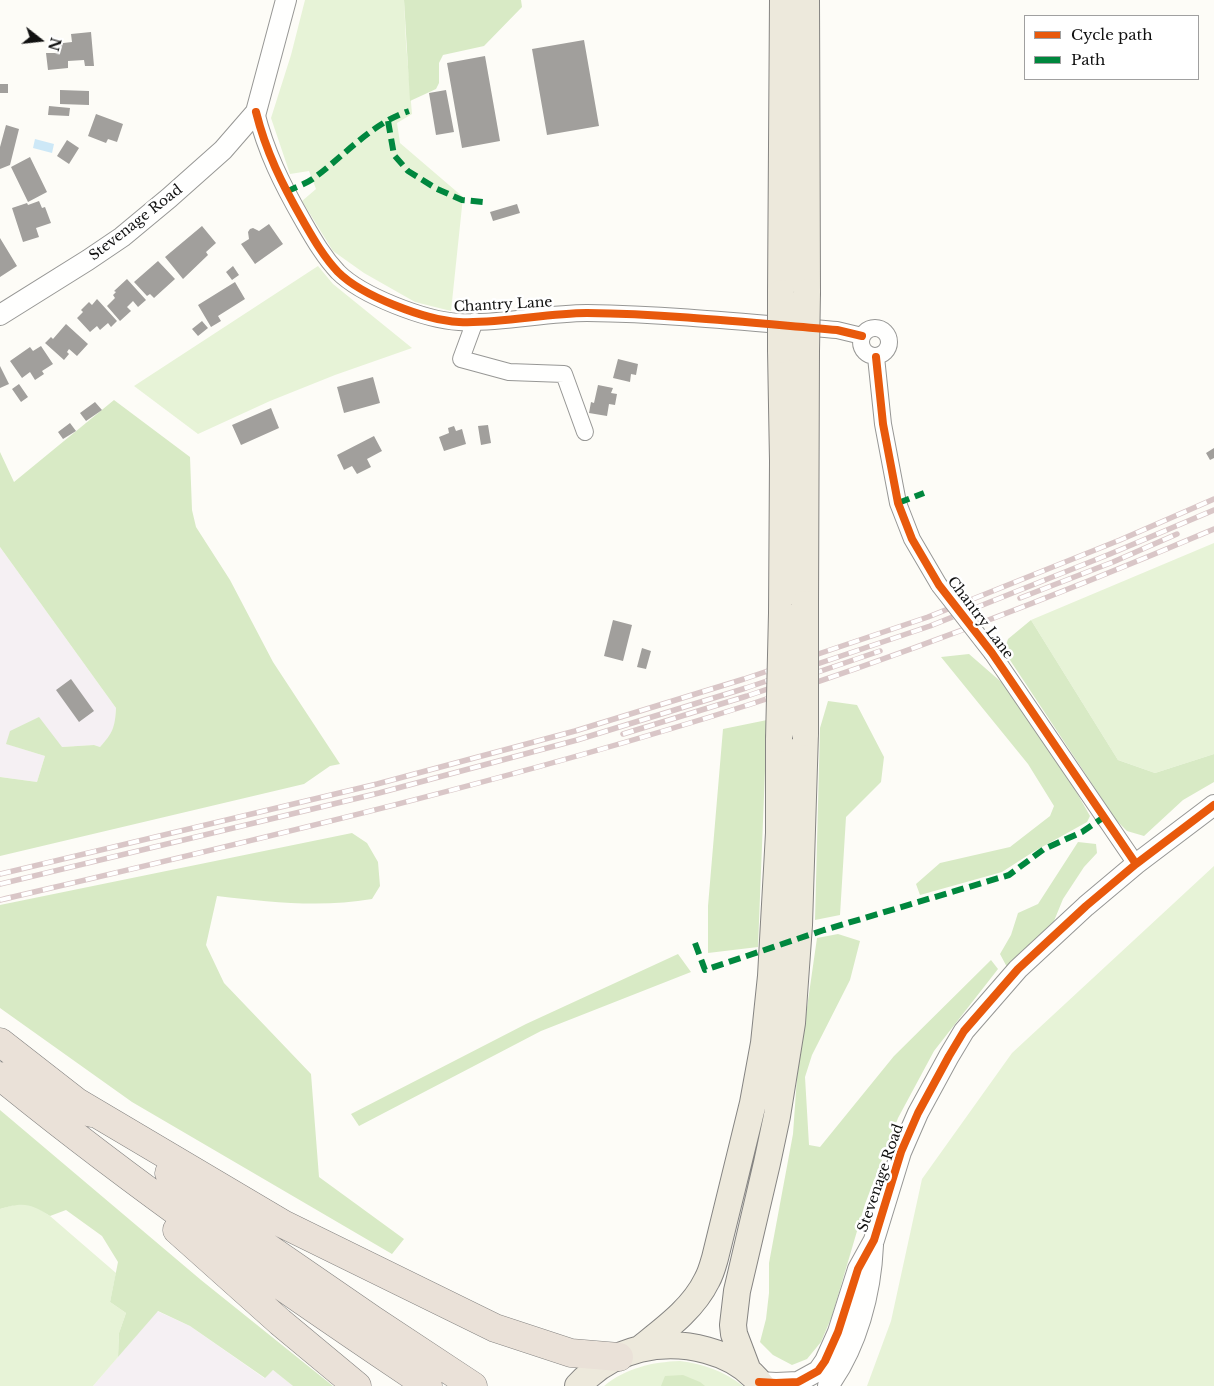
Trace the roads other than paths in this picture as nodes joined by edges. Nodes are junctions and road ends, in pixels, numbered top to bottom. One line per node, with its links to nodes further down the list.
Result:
1 (286, 0): 4 (street)
2 (783, 0): 8 (main road, bridge)
3 (806, 0): 8 (main road, bridge)
4 (256, 112): 5 (street, Stevenage Road); 6 (street, Chantry Lane)
5 (0, 315)
6 (475, 321): 7 (street, Chantry Lane); 10 (street)
7 (862, 336): 9 (street); 9 (street)
8 (793, 351): 11 (main road)
9 (876, 357): 13 (street, Chantry Lane, bridge)
10 (585, 432)
11 (794, 608): 14 (main road, bridge); 14 (main road, bridge)
12 (1214, 805): 13 (street, Stevenage Road)
13 (1136, 864): 19 (street, Stevenage Road)
14 (786, 927): 20 (main road); 21 (main road)
15 (0, 1042): 17 (highway)
16 (0, 1076): 18 (highway)
17 (77, 1102): 20 (highway); 24 (highway)
18 (94, 1149): 22 (highway); 23 (highway)
19 (874, 1240): 21 (street, Stevenage Road); 26 (street, Stevenage Road)
20 (630, 1353): 21 (main road); 25 (main road)
21 (756, 1380)
22 (357, 1386)
23 (428, 1386)
24 (473, 1386)
25 (578, 1386)
26 (828, 1386)

